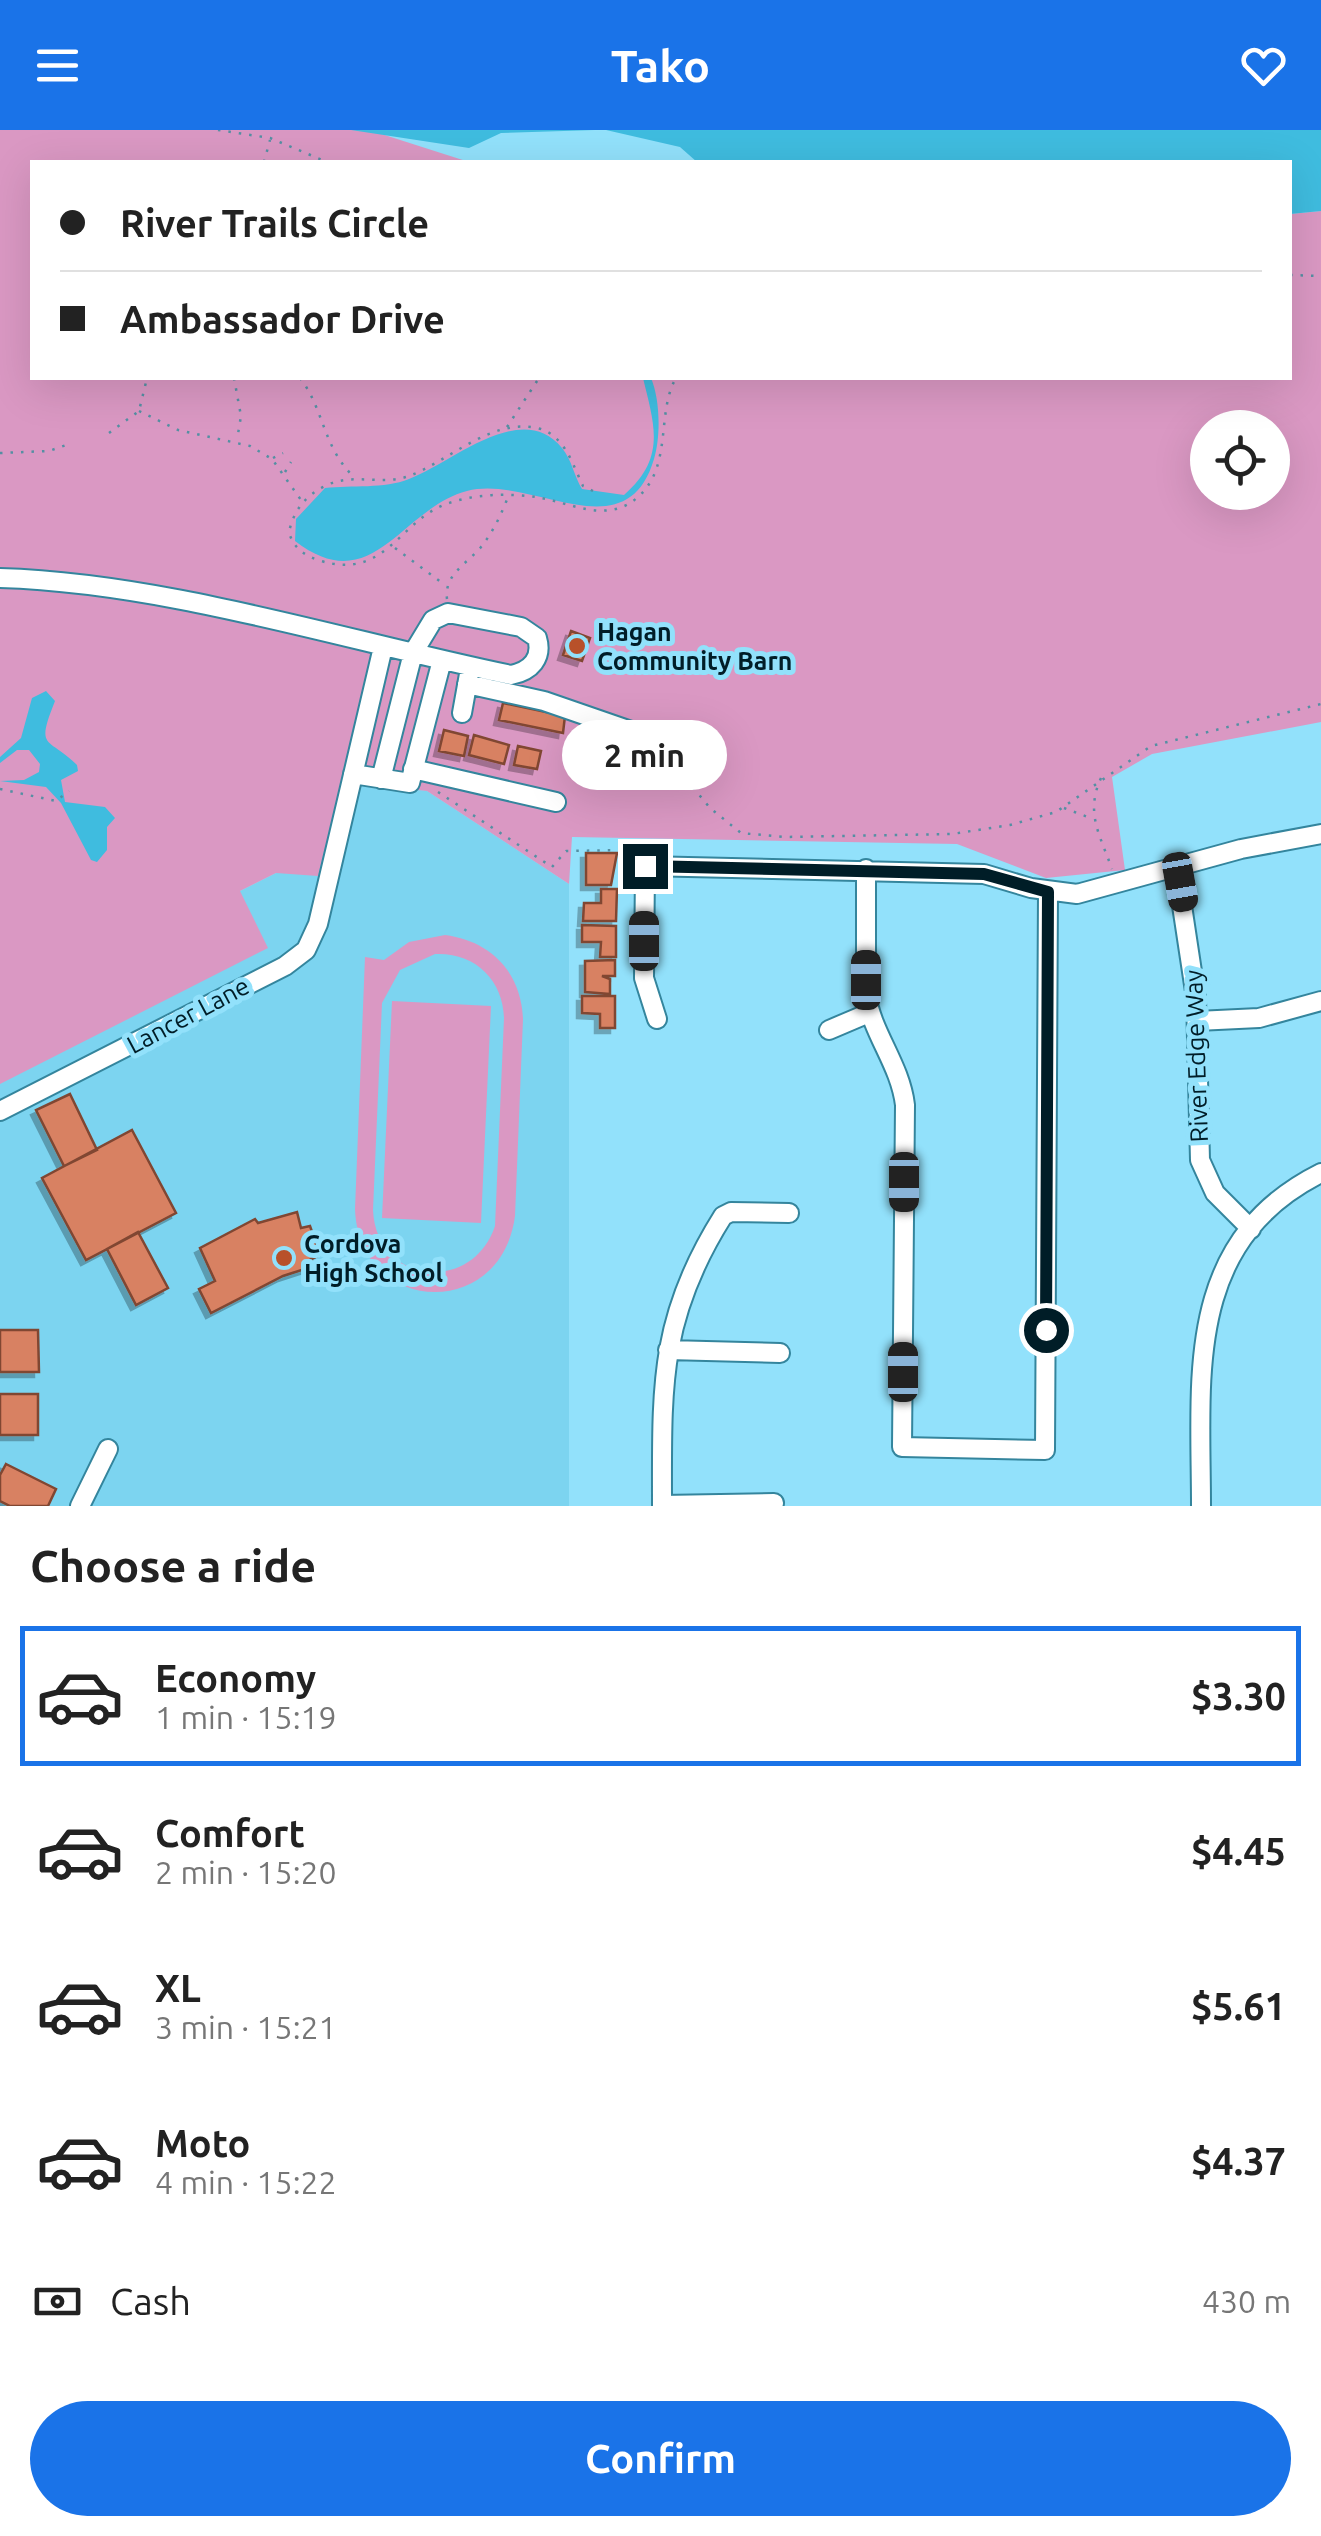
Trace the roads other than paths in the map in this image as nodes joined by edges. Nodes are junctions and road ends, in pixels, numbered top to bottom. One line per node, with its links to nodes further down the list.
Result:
1 (0, 578): 2 (street)
2 (382, 646): 3 (street); 8 (street, Lancer Lane)
3 (413, 653): 4 (street); 5 (street); 10 (street)
4 (442, 660): 5 (street); 9 (street)
5 (469, 675): 6 (street); 7 (street)
6 (462, 713)
7 (680, 748)
8 (353, 774): 10 (street); 21 (street, Lancer Lane)
9 (412, 776): 10 (street); 11 (street)
10 (381, 779)
11 (556, 802)
12 (1321, 834): 13 (street)
13 (1176, 866): 15 (street); 19 (street, River Edge Way)
14 (866, 869): 15 (street); 17 (street); 18 (street)
15 (1048, 892): 17 (street)
16 (1321, 1001): 19 (street)
17 (869, 1014): 20 (street)
18 (657, 1019)
19 (1196, 1021): 24 (street, River Edge Way)
20 (828, 1030)
21 (0, 1111)
22 (1318, 1182): 24 (street)
23 (789, 1213): 25 (street)
24 (1251, 1228): 31 (street)
25 (668, 1350): 26 (street); 30 (street)
26 (780, 1353)
27 (108, 1449): 29 (street)
28 (774, 1503): 30 (street)
29 (80, 1506)
30 (662, 1506)
31 (1201, 1506)

